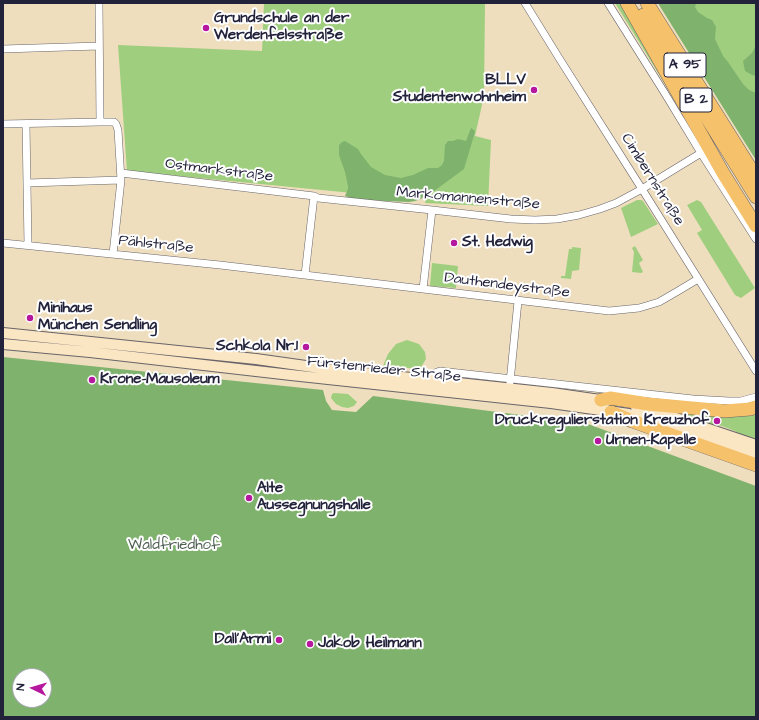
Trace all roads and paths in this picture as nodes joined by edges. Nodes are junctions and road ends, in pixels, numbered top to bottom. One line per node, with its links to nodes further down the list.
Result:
1 (99, 3): 7 (street)
2 (525, 3): 16 (street, Cimbernstraße)
3 (608, 3): 12 (street)
4 (627, 3): 20 (highway)
5 (635, 3): 18 (highway, B 2)
6 (647, 3): 14 (highway, A 95)
7 (99, 46): 8 (street); 9 (street)
8 (3, 49)
9 (100, 122): 11 (street); 13 (street)
10 (3, 124): 11 (street)
11 (26, 124): 15 (street)
12 (700, 153): 16 (street, Markomannenstraße); 21 (street)
13 (121, 176): 15 (street, Ostmarkstraße); 17 (street, Ostmarkstraße); 24 (street)
14 (756, 177)
15 (27, 183): 23 (street)
16 (642, 189): 19 (street, Markomannenstraße); 26 (street, Cimbernstraße)
17 (314, 196): 19 (street, Markomannenstraße); 25 (street)
18 (756, 197)
19 (432, 210): 27 (street)
20 (756, 226)
21 (756, 239)
22 (3, 243): 23 (street, Pählstraße)
23 (28, 245): 24 (street, Pählstraße)
24 (113, 254): 25 (street, Pählstraße)
25 (305, 275): 27 (street, Dauthendeystraße)
26 (698, 278): 28 (street, Dauthendeystraße); 31 (street, Cimbernstraße)
27 (423, 289): 28 (street, Dauthendeystraße)
28 (518, 301): 33 (street)
29 (3, 334): 32 (main road, Fürstenrieder Straße)
30 (3, 344): 32 (main road, Fürstenrieder Straße)
31 (756, 371)
32 (326, 374): 33 (main road, Fürstenrieder Straße); 37 (main road, Fürstenrieder Straße)
33 (510, 384): 34 (main road, Fürstenrieder Straße)
34 (602, 394): 35 (street, Fürstenrieder Straße); 36 (highway); 38 (main road, Fürstenrieder Straße)
35 (756, 397)
36 (756, 407)
37 (611, 412): 39 (main road, Fürstenrieder Straße); 40 (highway)
38 (756, 445)
39 (756, 455)
40 (756, 465)

